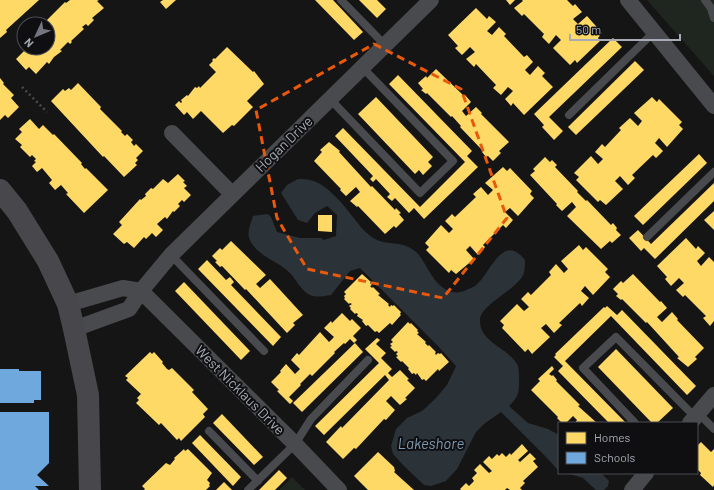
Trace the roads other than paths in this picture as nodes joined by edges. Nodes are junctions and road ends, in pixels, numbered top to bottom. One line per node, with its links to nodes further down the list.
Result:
1 (341, 0): 7 (lane)
2 (431, 0): 7 (street, Hogan Drive)
3 (628, 0): 6 (street)
4 (705, 0): 5 (lane)
5 (714, 18)
6 (654, 32): 10 (street); 11 (lane)
7 (385, 45): 8 (street, Hogan Drive)
8 (362, 67): 9 (street, Hogan Drive); 9 (lane)
9 (330, 99): 15 (street, Hogan Drive)
10 (714, 106)
11 (569, 115)
12 (172, 133): 15 (street)
13 (714, 172): 16 (lane)
14 (0, 190): 19 (street)
15 (232, 194): 17 (street, Hogan Drive)
16 (647, 237)
17 (171, 255): 18 (street, Hogan Drive); 21 (lane)
18 (141, 292): 19 (street); 20 (street, Hogan Drive); 28 (street, West Nicklaus Drive)
19 (68, 304): 20 (street)
20 (74, 328): 31 (street)
21 (264, 351)
22 (368, 360): 28 (lane)
23 (714, 395): 24 (street)
24 (694, 418): 25 (lane); 26 (lane)
25 (635, 422)
26 (714, 429)
27 (209, 431): 30 (lane)
28 (295, 444): 30 (lane); 33 (street, West Nicklaus Drive)
29 (645, 474): 34 (street)
30 (258, 481): 32 (lane)
31 (90, 490)
32 (248, 490)
33 (339, 490)
34 (632, 490)

